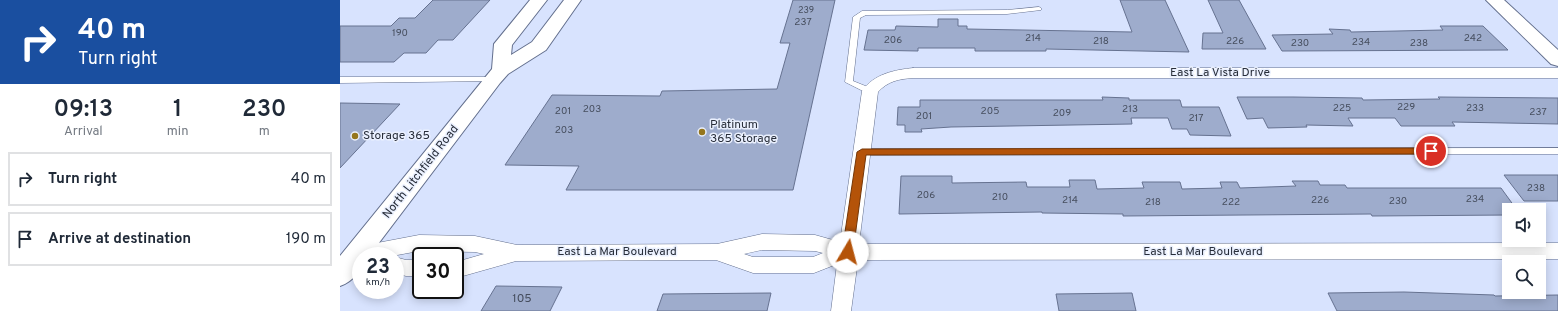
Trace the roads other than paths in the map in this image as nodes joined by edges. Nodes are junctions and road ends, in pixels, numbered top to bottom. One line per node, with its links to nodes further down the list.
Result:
1 (538, 0): 7 (main road)
2 (573, 0): 7 (main road, North Litchfield Road)
3 (1494, 0): 5 (main road)
4 (1039, 9): 9 (lane)
5 (1558, 60)
6 (1558, 73): 9 (street, East La Vista Drive)
7 (498, 74): 8 (lane); 12 (main road, North Litchfield Road)
8 (340, 80)
9 (870, 91): 11 (street)
10 (1558, 151): 11 (lane)
11 (862, 152): 15 (street)
12 (365, 247)
13 (404, 247): 16 (street, East La Mar Boulevard)
14 (1558, 251): 15 (street, East La Mar Boulevard)
15 (848, 252): 16 (street, East La Mar Boulevard); 20 (street)
16 (517, 253): 18 (street, East La Mar Boulevard)
17 (352, 262): 19 (main road, North Litchfield Road)
18 (464, 268)
19 (340, 275)
20 (841, 311)

